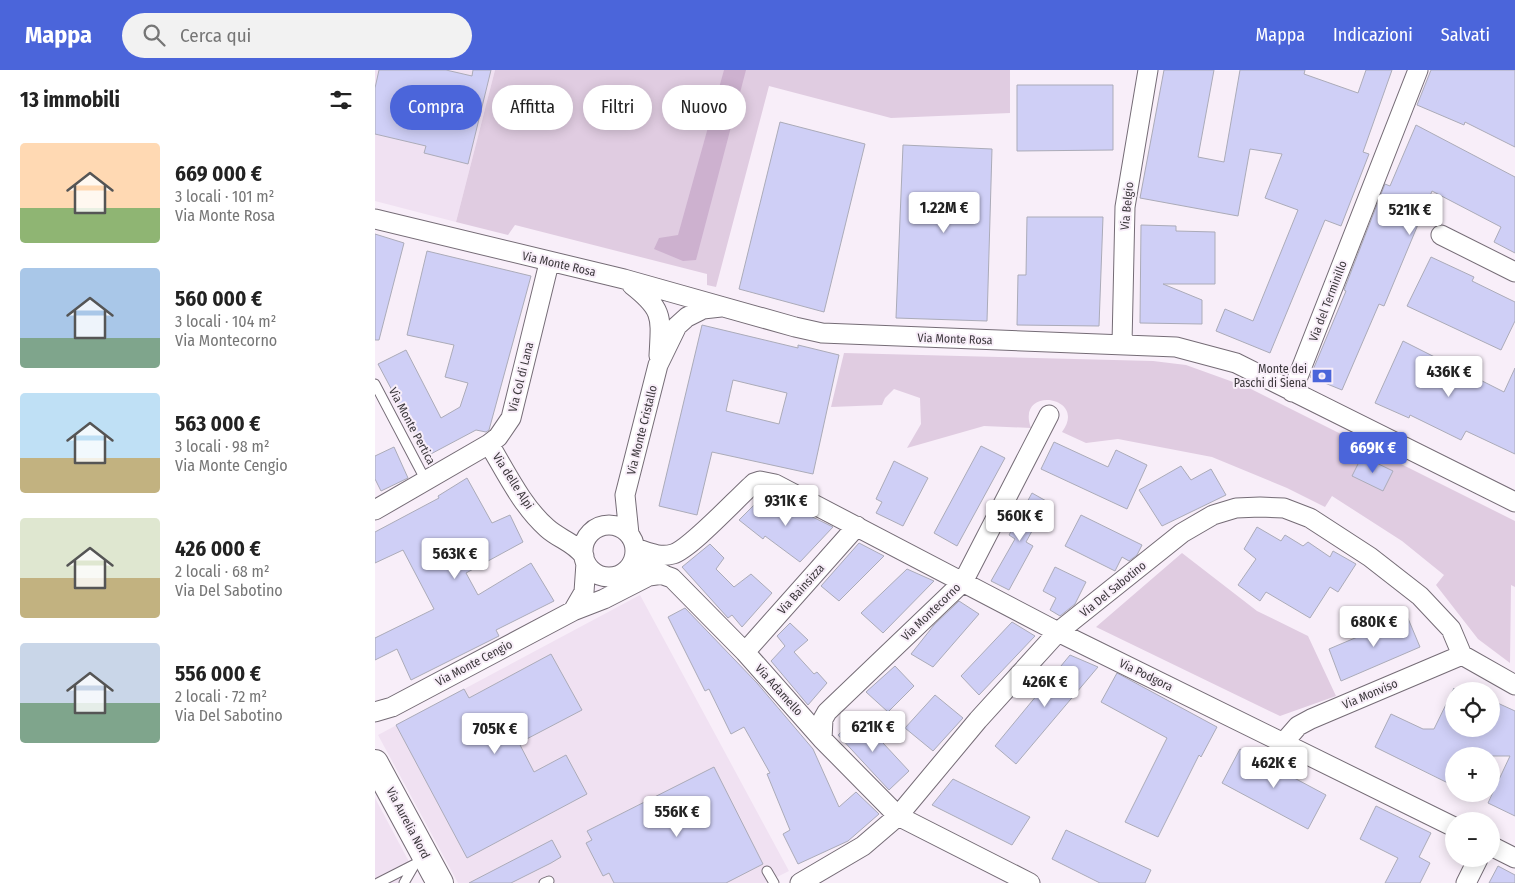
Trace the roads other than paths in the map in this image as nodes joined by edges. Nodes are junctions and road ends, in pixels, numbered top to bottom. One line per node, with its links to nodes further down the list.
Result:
1 (1149, 70): 9 (street, Via Belgio)
2 (1419, 70): 12 (street, Via del Terminillo)
3 (375, 219): 5 (street, Via Monte Rosa)
4 (1441, 235): 6 (street)
5 (549, 263): 7 (street, Via Monte Rosa); 14 (street, Via Col di Lana)
6 (1515, 272)
7 (624, 279): 8 (street, Via Monte Rosa); 10 (street)
8 (725, 306): 9 (street, Via Monte Rosa); 10 (street)
9 (1122, 344): 12 (street, Via Monte Rosa)
10 (658, 365): 16 (street, Via Monte Cristallo)
11 (375, 384): 15 (lane, Via Monte Pertica)
12 (1292, 392): 17 (street, Via Monte Rosa)
13 (1049, 415): 28 (street, Via Montecorno)
14 (489, 444): 15 (street, Via Col di Lana); 19 (street, Via delle Alpi)
15 (426, 481): 18 (street, Via Col di Lana)
16 (625, 495): 21 (street, Via Monte Cristallo); 22 (street, Via Monte Cristallo)
17 (1515, 502)
18 (375, 510)
19 (538, 518): 21 (street, Via delle Alpi); 24 (street, Via delle Alpi)
20 (857, 526): 23 (street, Via Podgora); 28 (street, Via Podgora); 31 (street, Via Bainsizza)
21 (600, 527): 22 (street); 24 (street, Via Monte Cristallo)
22 (632, 541): 23 (street); 25 (street, Via Monte Cristallo)
23 (681, 551): 26 (street)
24 (585, 559): 27 (street); 29 (street)
25 (628, 569): 26 (street, Via Adamello); 27 (street)
26 (668, 576): 29 (street, Via Monte Cengio); 31 (street, Via Adamello)
27 (609, 577): 29 (street, Via Monte Cengio)
28 (963, 582): 30 (street, Via Podgora); 35 (street, Via Montecorno)
29 (573, 611): 34 (street, Via Monte Cengio)
30 (1058, 632): 32 (street, Via Del Sabotino); 36 (street, Via Podgora); 38 (street, Via Del Sabotino)
31 (745, 652): 35 (street, Via Adamello)
32 (1462, 655): 33 (street); 36 (street, Via Monviso)
33 (1515, 685)
34 (375, 712)
35 (822, 739): 38 (street, Via Adamello)
36 (1284, 742): 39 (street, Via Podgora)
37 (375, 763): 42 (main road, Via Aurelia Nord)
38 (898, 816): 45 (street, Via Adamello); 50 (street, Via Del Sabotino)
39 (1445, 822)
40 (1500, 850): 41 (street)
41 (1515, 858)
42 (421, 861): 46 (lane); 47 (lane); 48 (main road, Via Aurelia Nord)
43 (1475, 867): 52 (street)
44 (767, 870): 49 (lane)
45 (1005, 878): 51 (street, Via Adamello)
46 (378, 883)
47 (404, 883)
48 (440, 883)
49 (774, 883)
50 (800, 883)
51 (1030, 883)
52 (1466, 883)

